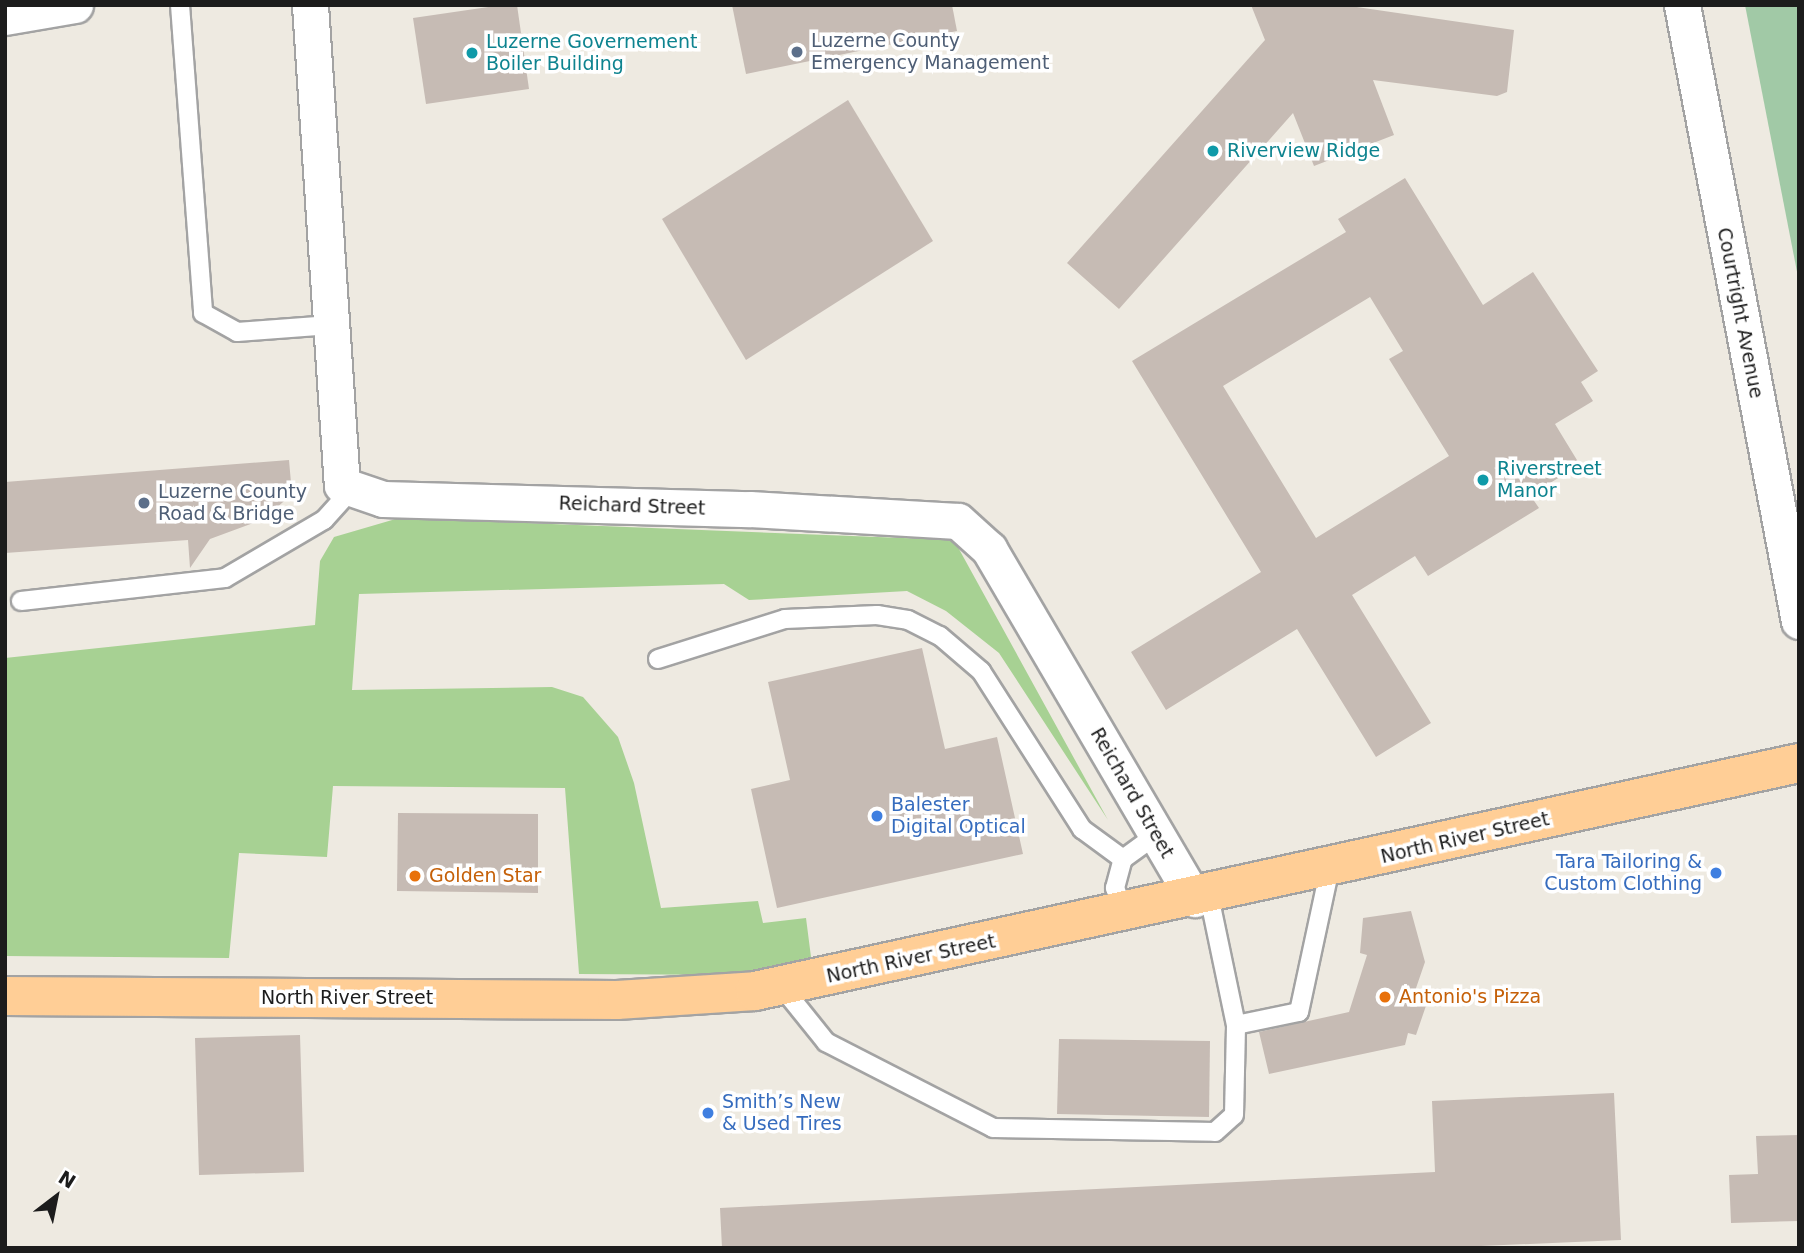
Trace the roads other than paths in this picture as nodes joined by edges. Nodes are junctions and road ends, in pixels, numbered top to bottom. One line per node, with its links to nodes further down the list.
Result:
1 (75, 5): 5 (street)
2 (180, 5): 6 (lane)
3 (310, 5): 6 (street)
4 (1682, 5): 9 (street, Courtright Avenue)
5 (5, 17)
6 (331, 325): 7 (street)
7 (352, 489): 8 (lane); 12 (street, Reichard Street)
8 (21, 601)
9 (1799, 621)
10 (658, 659): 13 (lane)
11 (1799, 763): 14 (main road, North River Street)
12 (1156, 835): 13 (lane); 15 (street, Reichard Street)
13 (1123, 859): 16 (lane)
14 (1330, 869): 15 (main road, North River Street); 19 (lane)
15 (1201, 897): 16 (main road, North River Street); 19 (lane)
16 (1125, 914): 17 (main road, North River Street)
17 (781, 986): 18 (main road, North River Street); 19 (lane)
18 (5, 996)
19 (1236, 1025)

